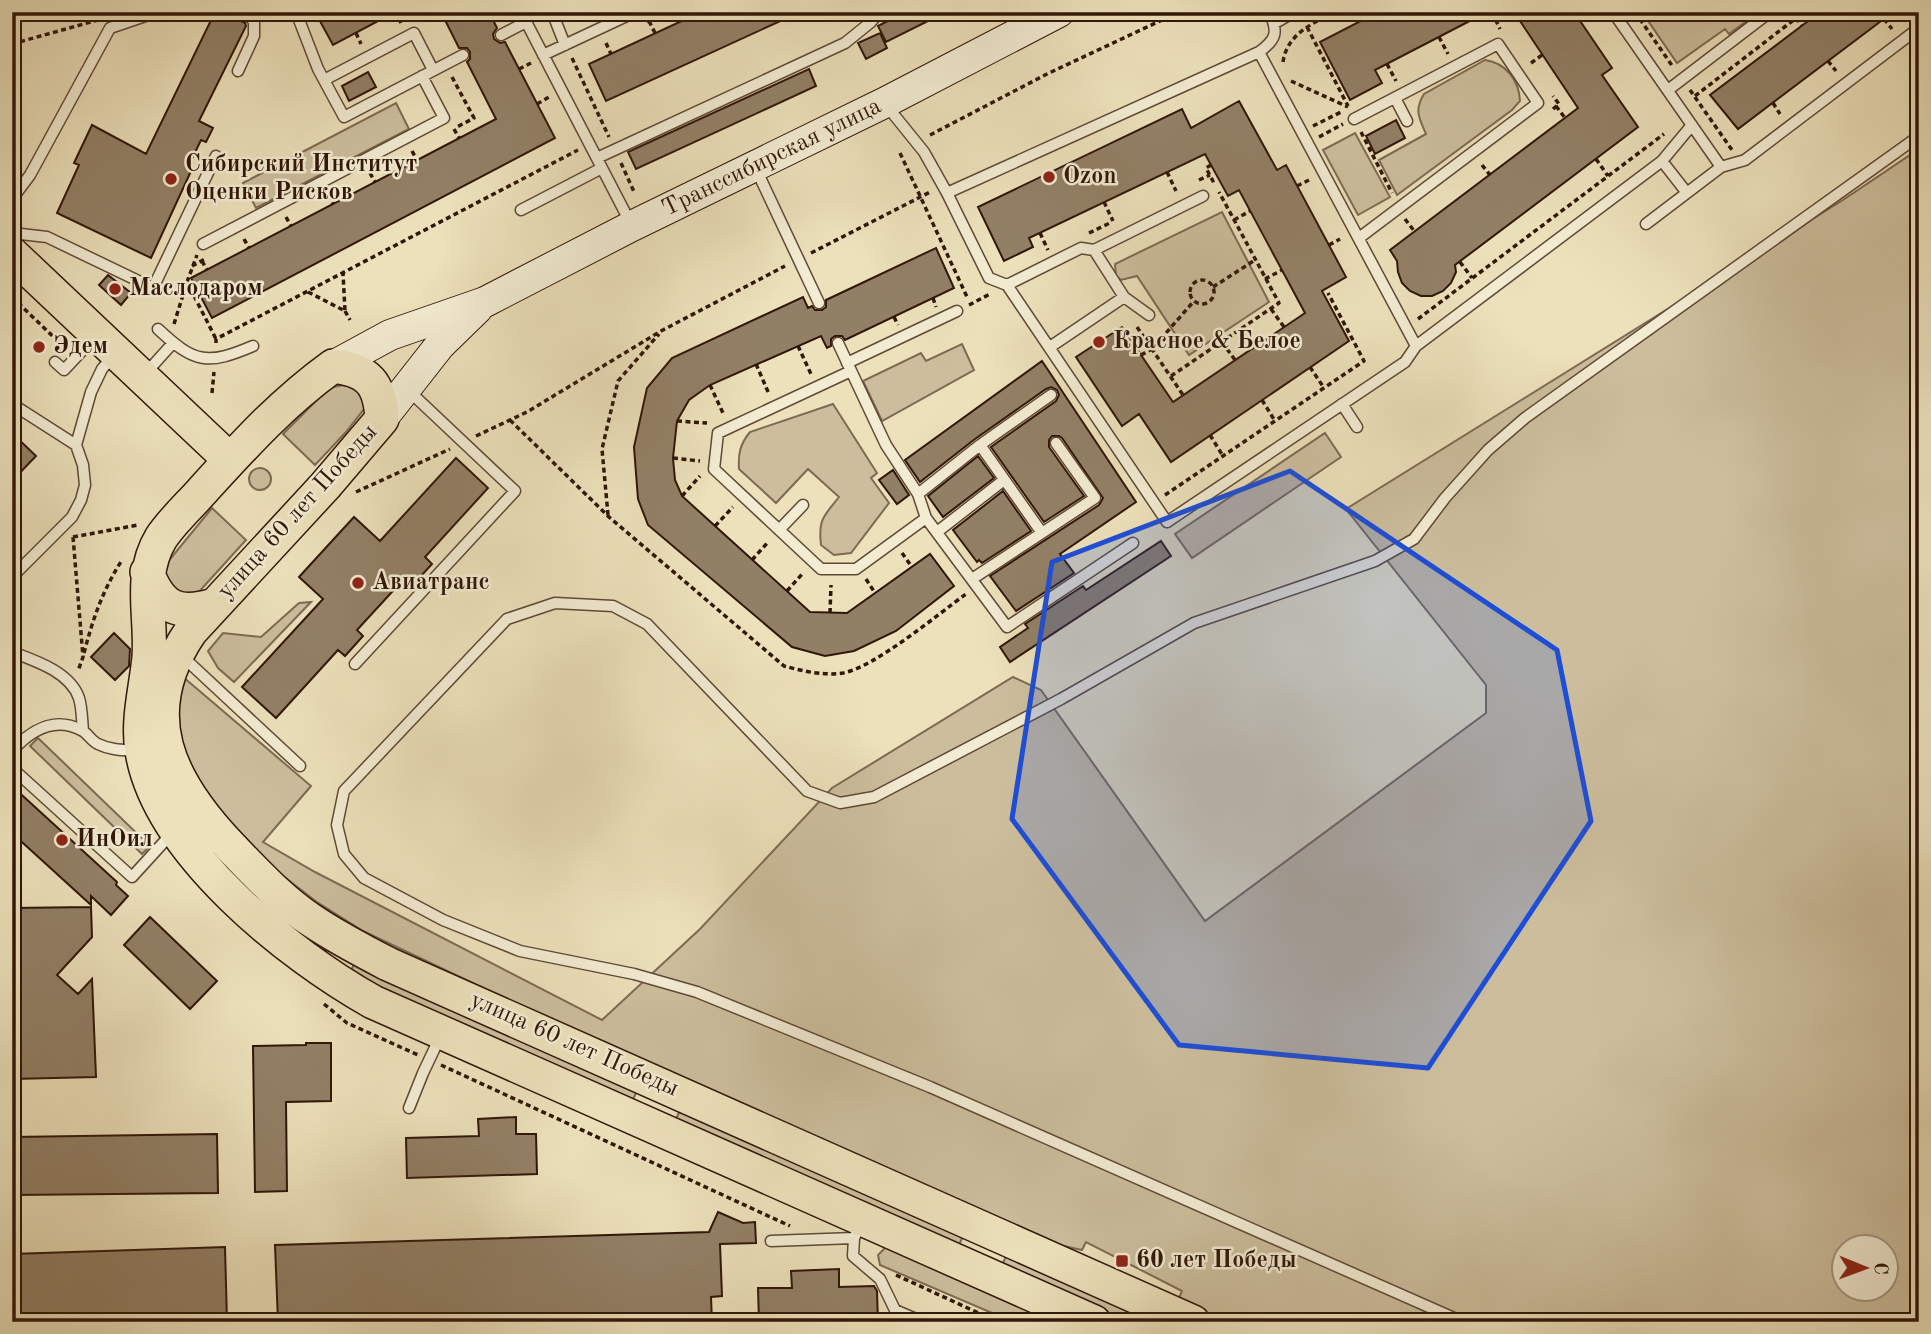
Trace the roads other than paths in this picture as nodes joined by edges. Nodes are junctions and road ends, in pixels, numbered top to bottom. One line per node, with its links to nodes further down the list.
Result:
1 (157, 12): 39 (lane)
2 (244, 12): 11 (lane)
3 (296, 12): 23 (lane)
4 (552, 12): 16 (lane)
5 (635, 12): 16 (lane)
6 (879, 12): 33 (lane)
7 (1059, 12): 26 (main road, Транссибирская улица)
8 (1294, 12): 13 (lane)
9 (1613, 12): 24 (lane)
10 (1770, 12): 24 (lane)
11 (258, 17): 21 (lane)
12 (523, 17): 15 (lane); 19 (lane)
13 (1272, 18): 17 (lane)
14 (1919, 28): 35 (lane)
15 (501, 35)
16 (565, 45): 19 (lane)
17 (1259, 52): 36 (lane); 44 (lane)
18 (463, 55): 20 (lane)
19 (543, 55): 33 (lane)
20 (433, 70): 22 (lane); 23 (lane)
21 (238, 71)
22 (422, 76): 23 (lane); 45 (lane)
23 (324, 80)
24 (1668, 90): 29 (lane)
25 (1395, 97): 27 (lane); 28 (lane); 44 (lane)
26 (884, 103): 34 (main road, Транссибирская улица); 36 (lane)
27 (1351, 113)
28 (1407, 121)
29 (1692, 125): 32 (lane); 35 (lane)
30 (1919, 136): 107 (lane)
31 (216, 156): 43 (lane)
32 (1662, 161): 37 (lane); 59 (lane)
33 (599, 163): 40 (lane); 41 (lane)
34 (755, 166): 41 (main road, Транссибирская улица); 51 (lane)
35 (1721, 167): 37 (lane)
36 (945, 189): 48 (lane)
37 (1687, 193): 42 (lane)
38 (1203, 196): 46 (lane)
39 (12, 199)
40 (521, 210)
41 (635, 214): 50 (main road, Транссибирская улица)
42 (1646, 224)
43 (12, 233)
44 (1359, 239): 59 (lane)
45 (203, 244)
46 (1094, 250): 48 (lane); 49 (lane)
47 (12, 254): 56 (main road)
48 (1007, 285): 60 (lane)
49 (1124, 298): 53 (lane); 60 (lane)
50 (485, 302): 62 (main road, улица 60 лет Победы); 65 (main road, улица 60 лет Победы)
51 (819, 303)
52 (957, 311): 63 (lane)
53 (1149, 315)
54 (158, 329): 55 (lane)
55 (171, 341): 58 (lane); 64 (lane)
56 (108, 342): 61 (lane); 64 (main road); 72 (lane)
57 (838, 343): 63 (lane)
58 (253, 346)
59 (1416, 346): 68 (lane)
60 (1050, 347): 68 (lane)
61 (55, 362)
62 (333, 366): 69 (main road, улица 60 лет Победы); 74 (main road, улица 60 лет Победы)
63 (849, 367): 76 (lane); 79 (lane)
64 (143, 376): 74 (main road)
65 (405, 387): 69 (main road, улица 60 лет Победы); 89 (lane)
66 (1051, 395): 73 (lane)
67 (12, 404): 72 (lane)
68 (1342, 404): 70 (lane)
69 (382, 419): 86 (main road, улица 60 лет Победы)
70 (1357, 426)
71 (1056, 443): 81 (lane)
72 (76, 445): 84 (lane)
73 (980, 445): 75 (lane); 76 (lane)
74 (230, 460): 83 (main road, улица 60 лет Победы)
75 (1004, 480): 80 (lane); 81 (lane)
76 (918, 494): 78 (lane)
77 (803, 505): 79 (lane)
78 (926, 518): 79 (lane); 80 (lane)
79 (776, 533)
80 (937, 533): 85 (lane)
81 (1042, 533): 85 (lane)
82 (1133, 543): 85 (lane)
83 (136, 564): 86 (main road, улица 60 лет Победы); 92 (main road, улица 60 лет Победы)
84 (12, 577)
85 (971, 585)
86 (214, 606): 88 (main road, улица 60 лет Победы)
87 (12, 652): 90 (lane)
88 (177, 652): 93 (lane); 97 (main road, улица 60 лет Победы)
89 (355, 664)
90 (83, 731): 91 (lane); 92 (lane)
91 (12, 751)
92 (142, 751): 95 (main road, улица 60 лет Победы)
93 (300, 766)
94 (12, 768): 95 (lane)
95 (175, 830): 96 (main road, улица 60 лет Победы)
96 (442, 1033): 98 (lane); 99 (main road, улица 60 лет Победы)
97 (669, 1087): 99 (main road); 106 (main road, улица 60 лет Победы)
98 (409, 1108)
99 (651, 1126): 100 (main road, улица 60 лет Победы)
100 (859, 1228): 101 (lane); 102 (lane); 105 (main road, улица 60 лет Победы)
101 (771, 1241)
102 (895, 1310): 103 (lane); 104 (lane)
103 (896, 1322)
104 (923, 1322)
105 (1094, 1322)
106 (1193, 1322)
107 (1463, 1322)

